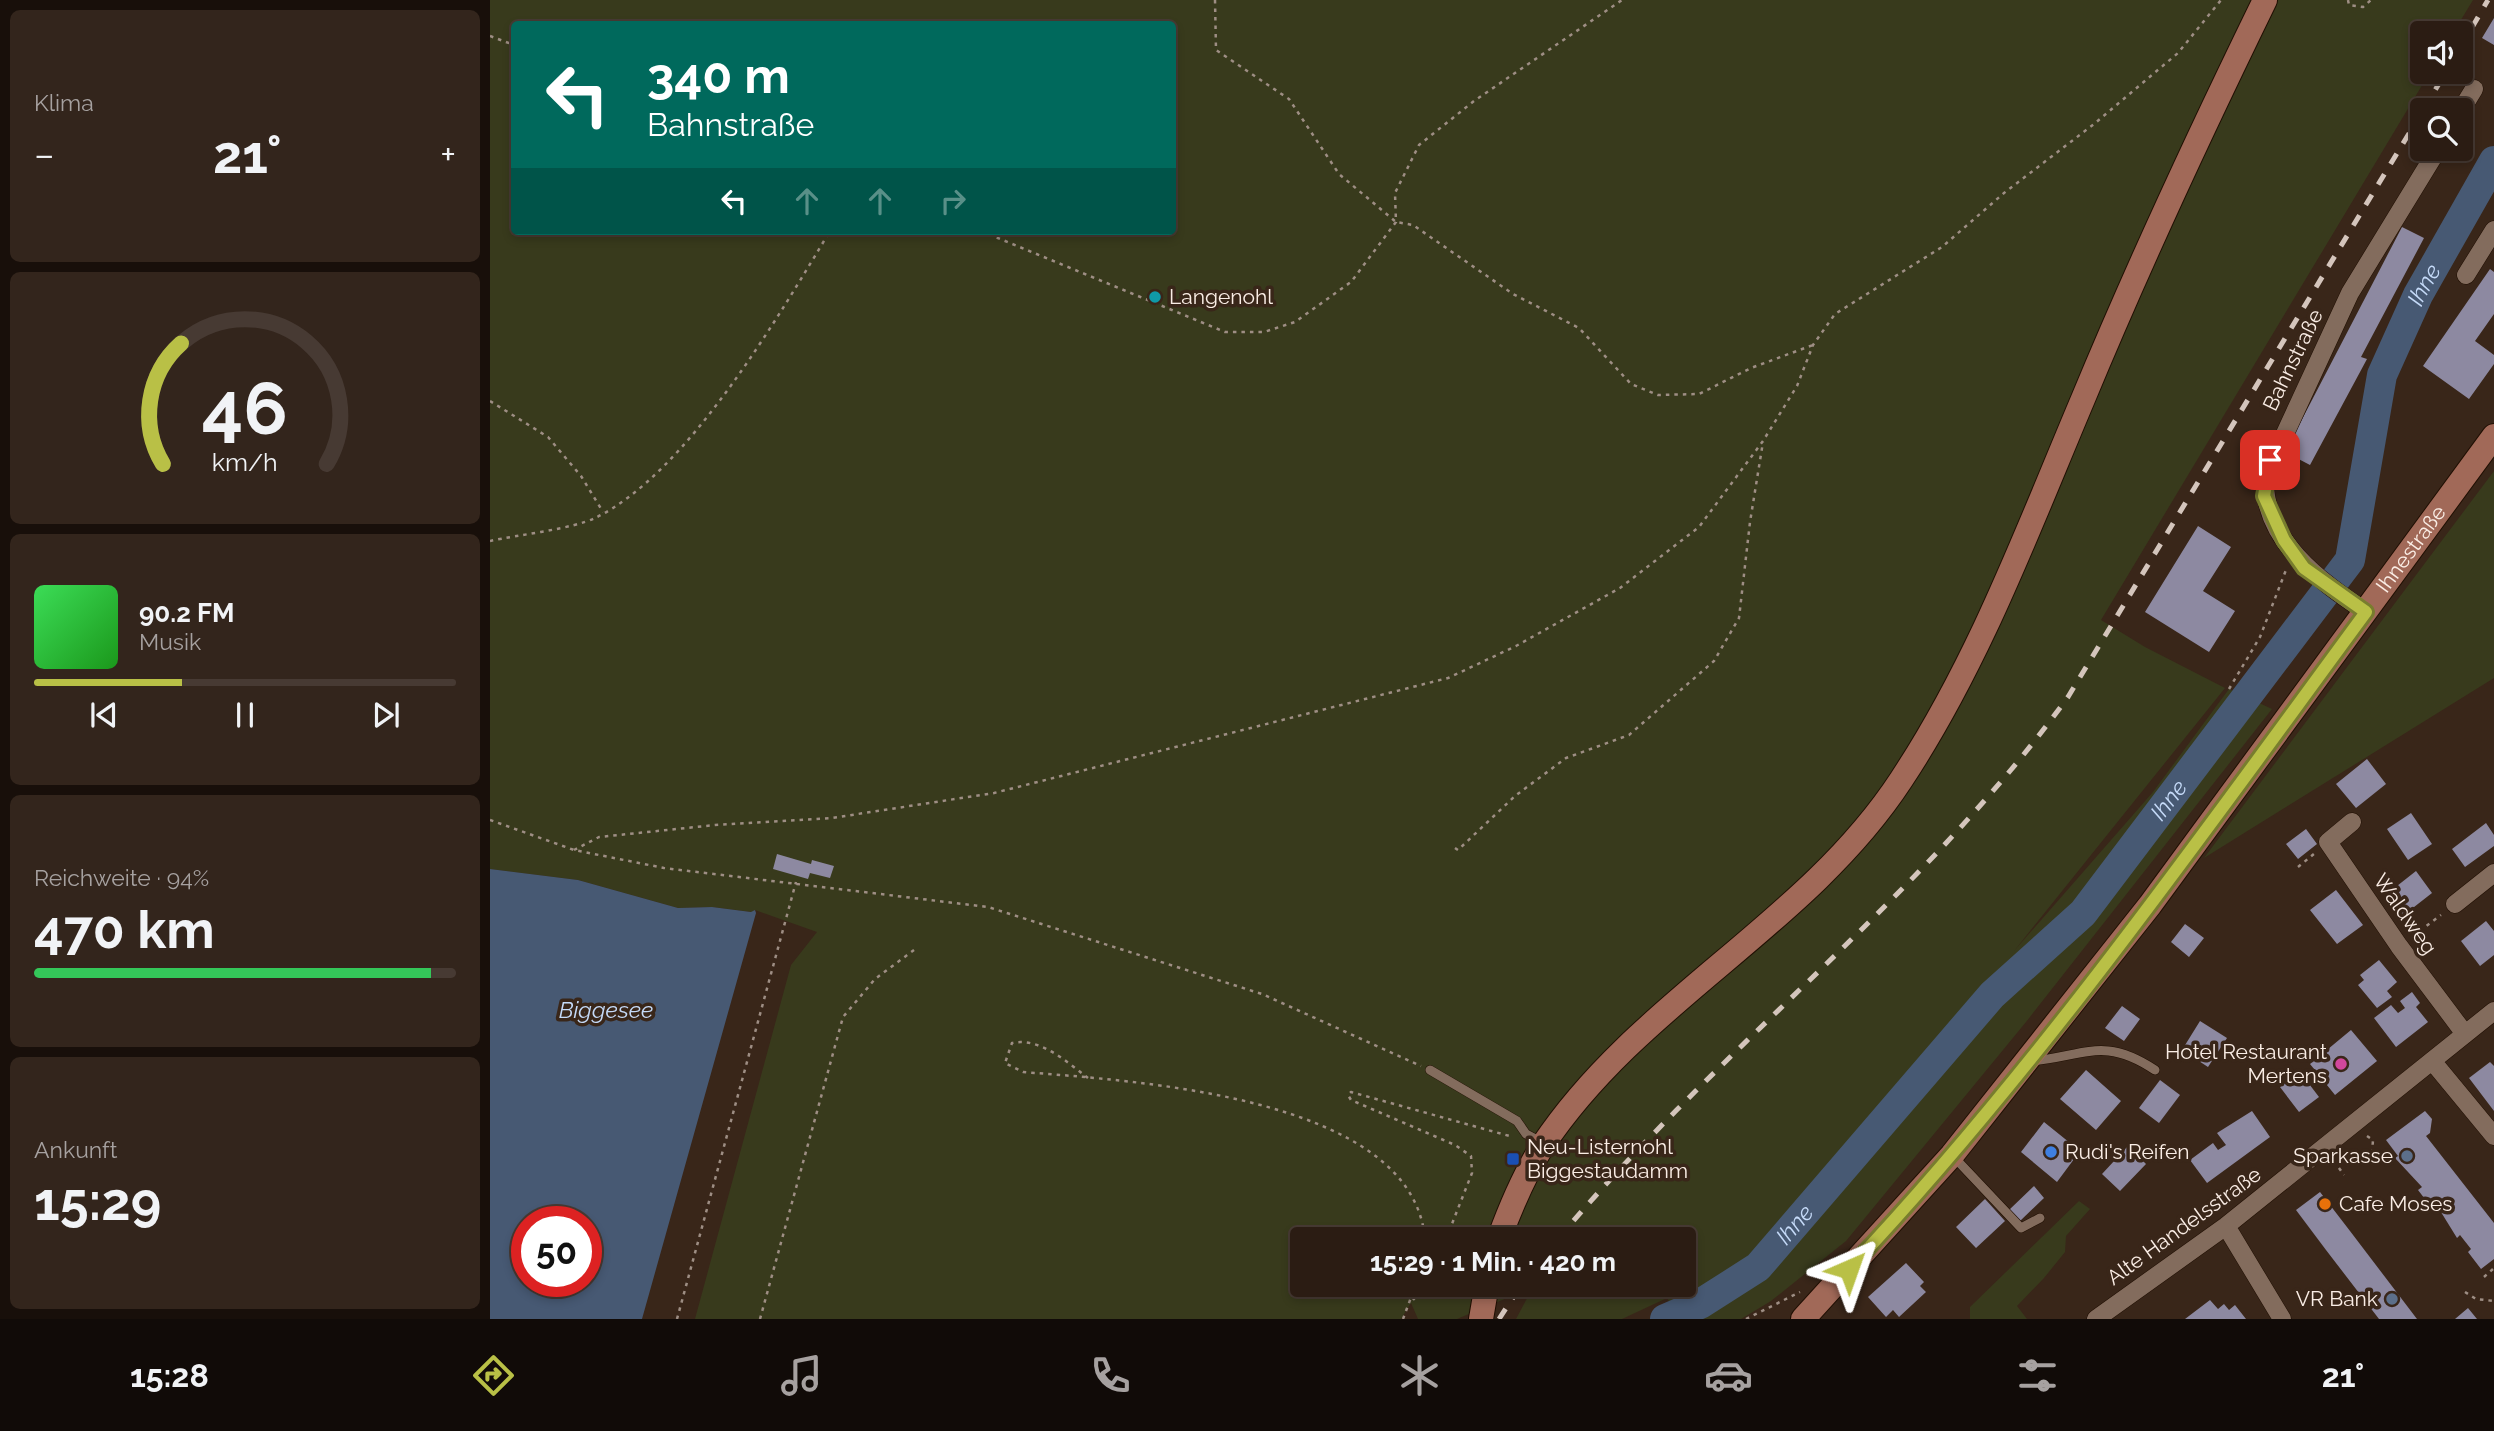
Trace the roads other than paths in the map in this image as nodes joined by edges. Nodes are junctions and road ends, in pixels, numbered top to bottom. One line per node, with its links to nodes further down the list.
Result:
1 (2265, 0): 19 (main road)
2 (2474, 89): 3 (street)
3 (2469, 98)
4 (2431, 161): 8 (street, Bahnstraße)
5 (2494, 230): 6 (street)
6 (2466, 275)
7 (2494, 436): 8 (main road, Ihnestraße)
8 (2358, 607): 14 (main road, Ihnestraße)
9 (2352, 822): 13 (street, Waldweg)
10 (2494, 873): 11 (street)
11 (2455, 904)
12 (2494, 1011): 13 (street, Alte Handelsstraße)
13 (2465, 1034): 15 (street, Alte Handelsstraße)
14 (2027, 1061): 17 (lane); 20 (main road, Ihnestraße)
15 (2433, 1062): 18 (street); 22 (street, Alte Handelsstraße)
16 (1430, 1070): 19 (lane)
17 (2155, 1070)
18 (2494, 1136)
19 (1535, 1139): 23 (main road)
20 (1952, 1155): 21 (lane); 26 (main road, Ihnestraße)
21 (2040, 1218)
22 (2226, 1226): 27 (street, Alte Handelsstraße); 28 (street)
23 (1504, 1227)
24 (1485, 1297): 25 (main road)
25 (1481, 1319)
26 (1803, 1319)
27 (2096, 1319)
28 (2282, 1319)

